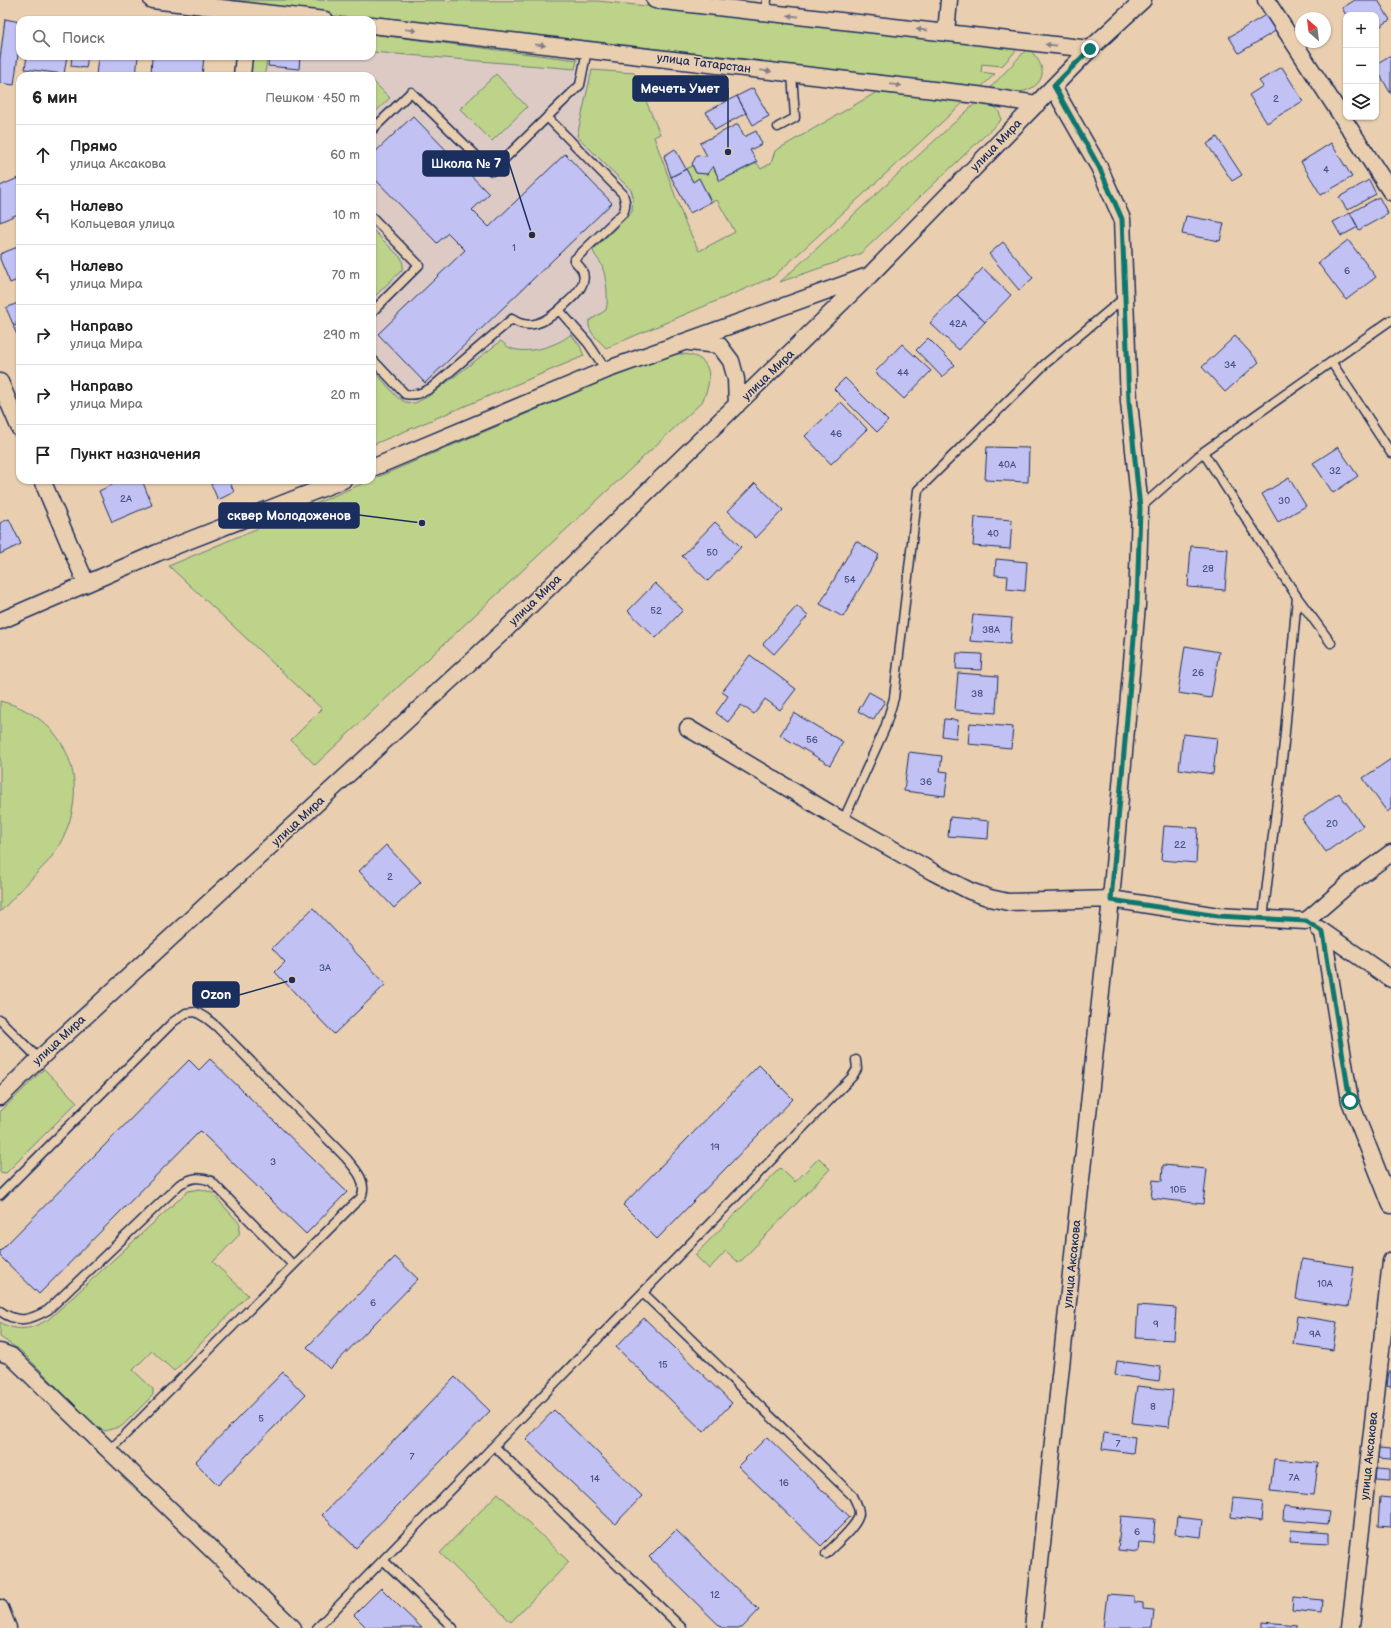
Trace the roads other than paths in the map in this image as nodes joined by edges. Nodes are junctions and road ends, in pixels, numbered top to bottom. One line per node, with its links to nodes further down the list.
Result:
1 (152, 0): 7 (street)
2 (655, 0): 6 (street)
3 (949, 0): 9 (street)
4 (1143, 0): 10 (street, улица Мира)
5 (1266, 0): 20 (street)
6 (766, 7): 9 (street, one-way to 6)
7 (247, 16)
8 (376, 25): 11 (street, улица Татарстан, one-way to 11)
9 (946, 32): 10 (street, one-way to 9)
10 (1090, 49): 15 (street, улица Мира)
11 (587, 50): 14 (street, улица Татарстан, one-way to 14); 17 (lane)
12 (244, 60): 13 (street)
13 (242, 72)
14 (792, 74): 16 (street, улица Татарстан, one-way to 16); 19 (lane)
15 (1054, 86): 16 (street, улица Мира); 23 (street)
16 (1037, 104): 22 (street, улица Мира)
17 (547, 117): 18 (lane); 25 (lane)
18 (376, 126)
19 (778, 127)
20 (1391, 192)
21 (376, 221): 24 (lane)
22 (870, 275): 27 (street); 32 (street, улица Мира)
23 (1124, 298): 39 (street); 45 (lane)
24 (376, 308)
25 (559, 310): 28 (lane); 30 (lane)
26 (1391, 320): 29 (lane)
27 (684, 342): 30 (street); 32 (street)
28 (376, 363)
29 (1332, 363): 34 (lane); 35 (lane)
30 (606, 370): 36 (street)
31 (0, 382): 33 (street)
32 (737, 405): 53 (street, улица Мира)
33 (16, 420)
34 (1203, 452): 39 (lane); 41 (lane)
35 (1391, 453)
36 (376, 466)
37 (44, 484): 40 (street)
38 (333, 484): 40 (street)
39 (1140, 508): 47 (street)
40 (86, 583): 42 (street)
41 (1297, 596): 43 (lane); 48 (lane)
42 (0, 621)
43 (1331, 643)
44 (688, 728): 45 (street)
45 (843, 821): 47 (street)
46 (1391, 853): 49 (street)
47 (1111, 900): 48 (street); 74 (street, улица Аксакова)
48 (1263, 918): 49 (street)
49 (1306, 921): 50 (street)
50 (1323, 932): 51 (street); 56 (street)
51 (1391, 980)
52 (0, 1020): 53 (lane)
53 (39, 1059): 55 (street, улица Мира)
54 (856, 1060): 61 (lane)
55 (0, 1097)
56 (1387, 1188): 58 (street)
57 (1, 1192): 60 (lane)
58 (1391, 1205)
59 (1391, 1261): 75 (street, улица Аксакова)
60 (293, 1265): 62 (lane); 65 (lane)
61 (643, 1293): 64 (lane); 66 (lane)
62 (0, 1311)
63 (0, 1352): 65 (street)
64 (494, 1446): 67 (lane); 73 (lane)
65 (110, 1450): 70 (street)
66 (826, 1554)
67 (383, 1560): 71 (lane); 72 (lane)
68 (0, 1608): 69 (street)
69 (8, 1628)
70 (293, 1628)
71 (317, 1628)
72 (453, 1628)
73 (682, 1628)
74 (1033, 1628)
75 (1350, 1628)

